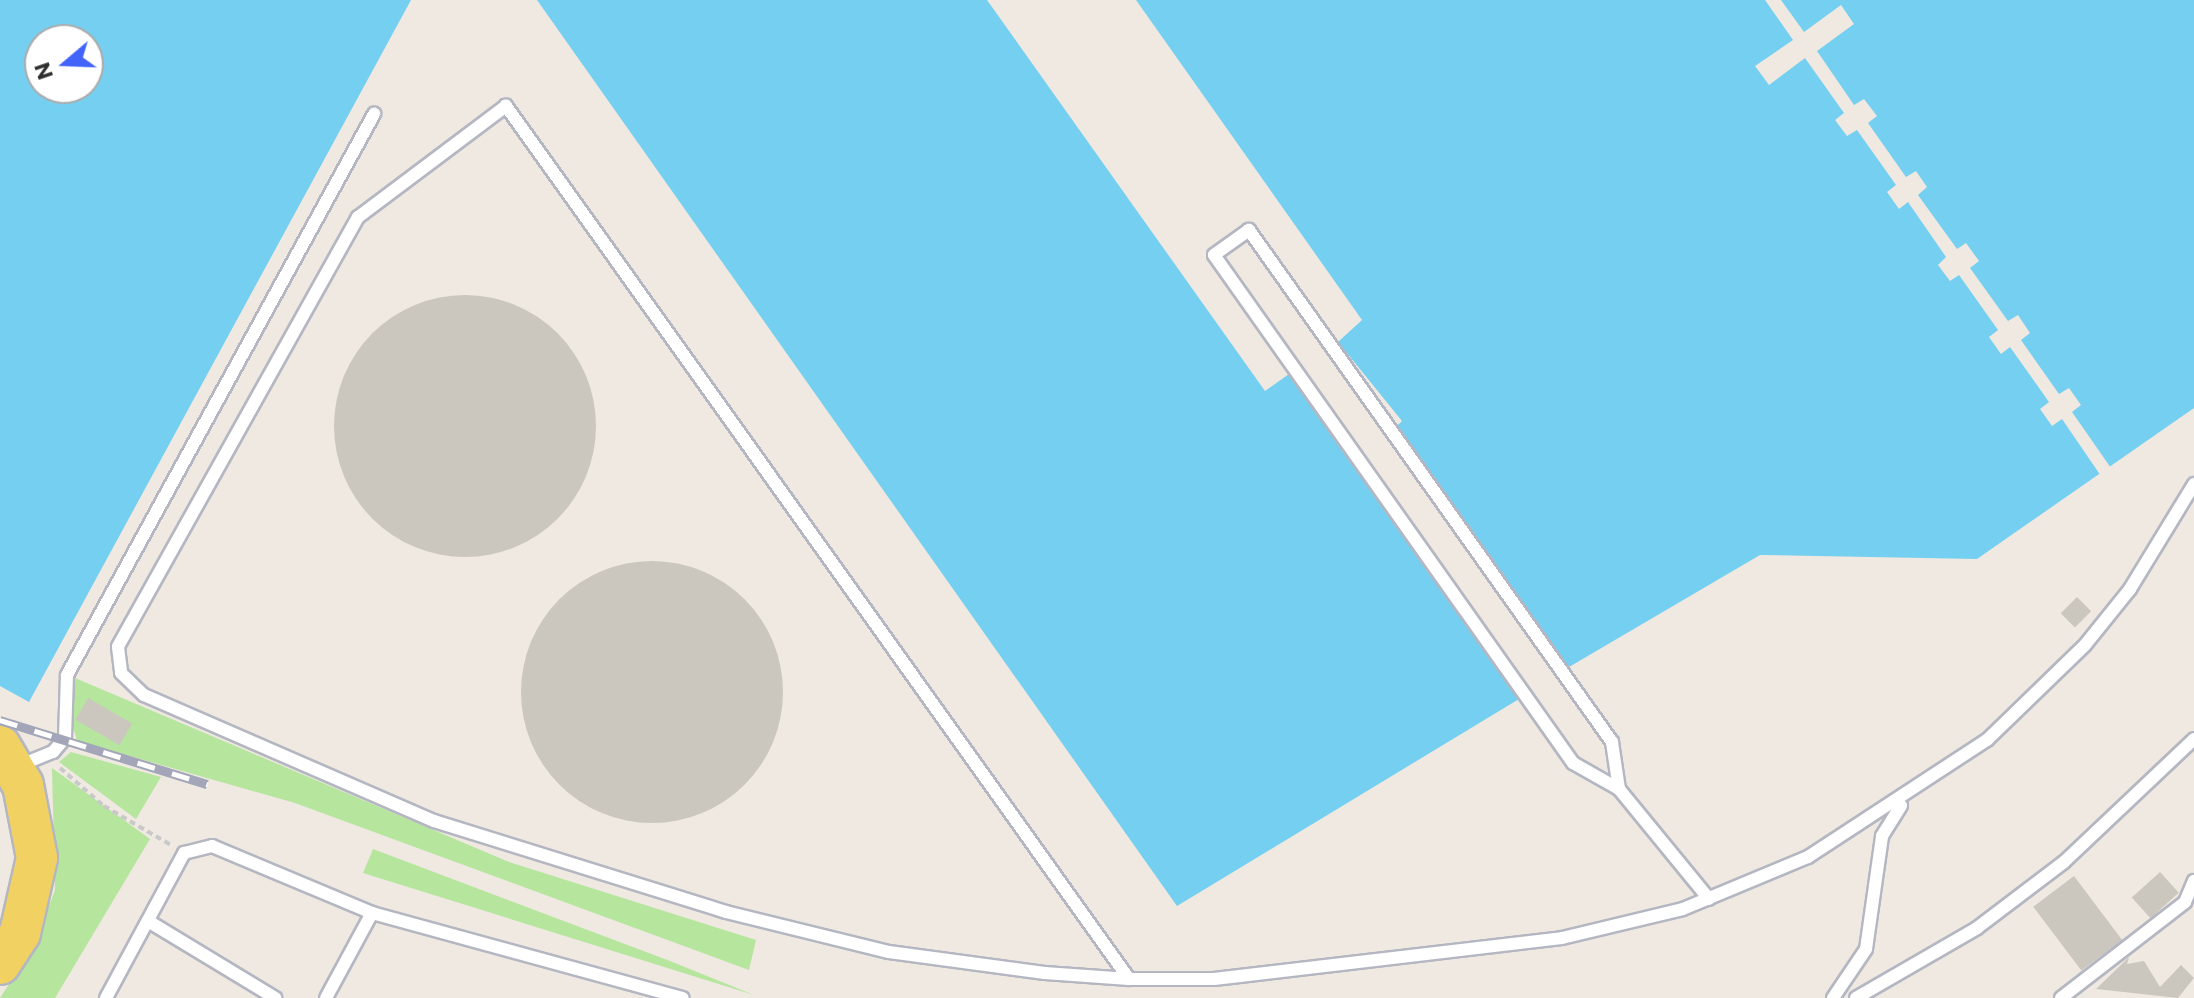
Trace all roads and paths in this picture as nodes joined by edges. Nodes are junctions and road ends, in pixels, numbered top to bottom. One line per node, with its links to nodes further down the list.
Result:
1 (374, 114): 4 (lane)
2 (2194, 484): 6 (lane)
3 (2194, 739): 19 (lane)
4 (20, 756): 7 (path); 12 (main road)
5 (1619, 789): 5 (lane); 9 (lane)
6 (1905, 799): 9 (lane); 18 (lane)
7 (184, 853): 10 (lane); 11 (lane)
8 (2194, 881): 20 (lane)
9 (1709, 899): 13 (lane)
10 (372, 913): 16 (lane); 17 (lane)
11 (148, 921): 14 (lane); 15 (lane)
12 (0, 964)
13 (1129, 979): 13 (lane)
14 (106, 998)
15 (275, 998)
16 (326, 998)
17 (683, 998)
18 (1833, 998)
19 (1856, 998)
20 (2061, 998)

